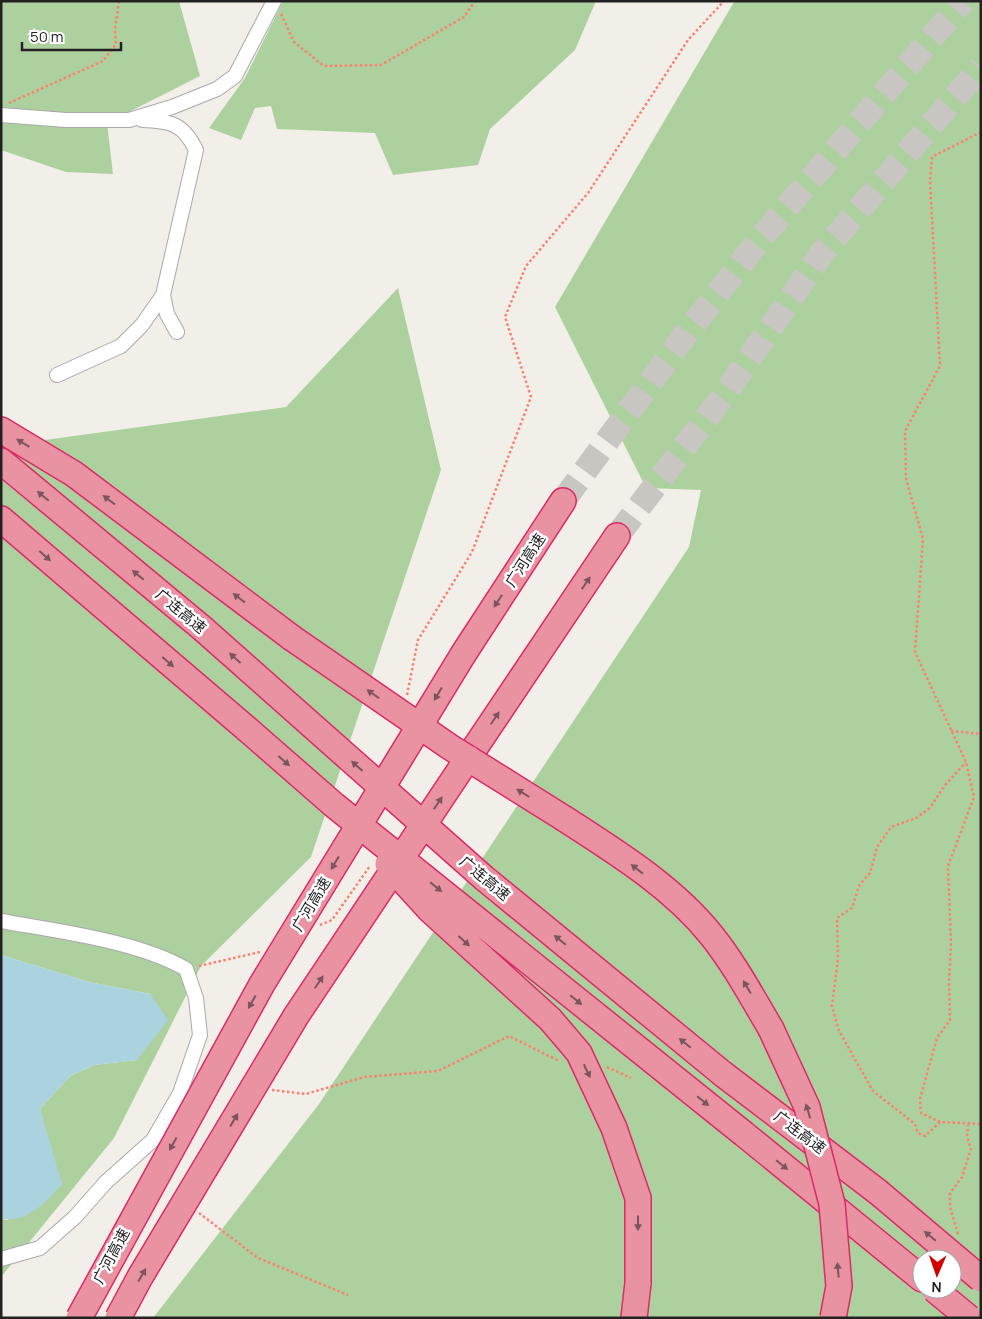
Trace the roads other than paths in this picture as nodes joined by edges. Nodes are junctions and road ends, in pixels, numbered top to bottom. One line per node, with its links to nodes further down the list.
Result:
1 (277, 5): 3 (street)
2 (3, 111): 3 (street)
3 (129, 120): 4 (street)
4 (162, 295): 5 (street); 6 (street)
5 (177, 332)
6 (57, 375)
7 (1, 430): 21 (highway, one-way to 7, bridge)
8 (1, 461): 16 (highway, 广连高速, one-way to 8, bridge)
9 (563, 501): 18 (highway, 广河高速, one-way to 18, bridge)
10 (4, 522): 12 (highway, one-way to 12, bridge)
11 (617, 536): 19 (highway, one-way to 11, bridge)
12 (334, 805): 15 (highway, one-way to 15, bridge); 20 (highway, one-way to 20, bridge)
13 (1, 921): 14 (street)
14 (1, 1260)
15 (912, 1271)
16 (981, 1279)
17 (946, 1299): 22 (highway, bridge)
18 (78, 1318)
19 (118, 1318)
20 (634, 1318)
21 (833, 1318)
22 (968, 1318)

